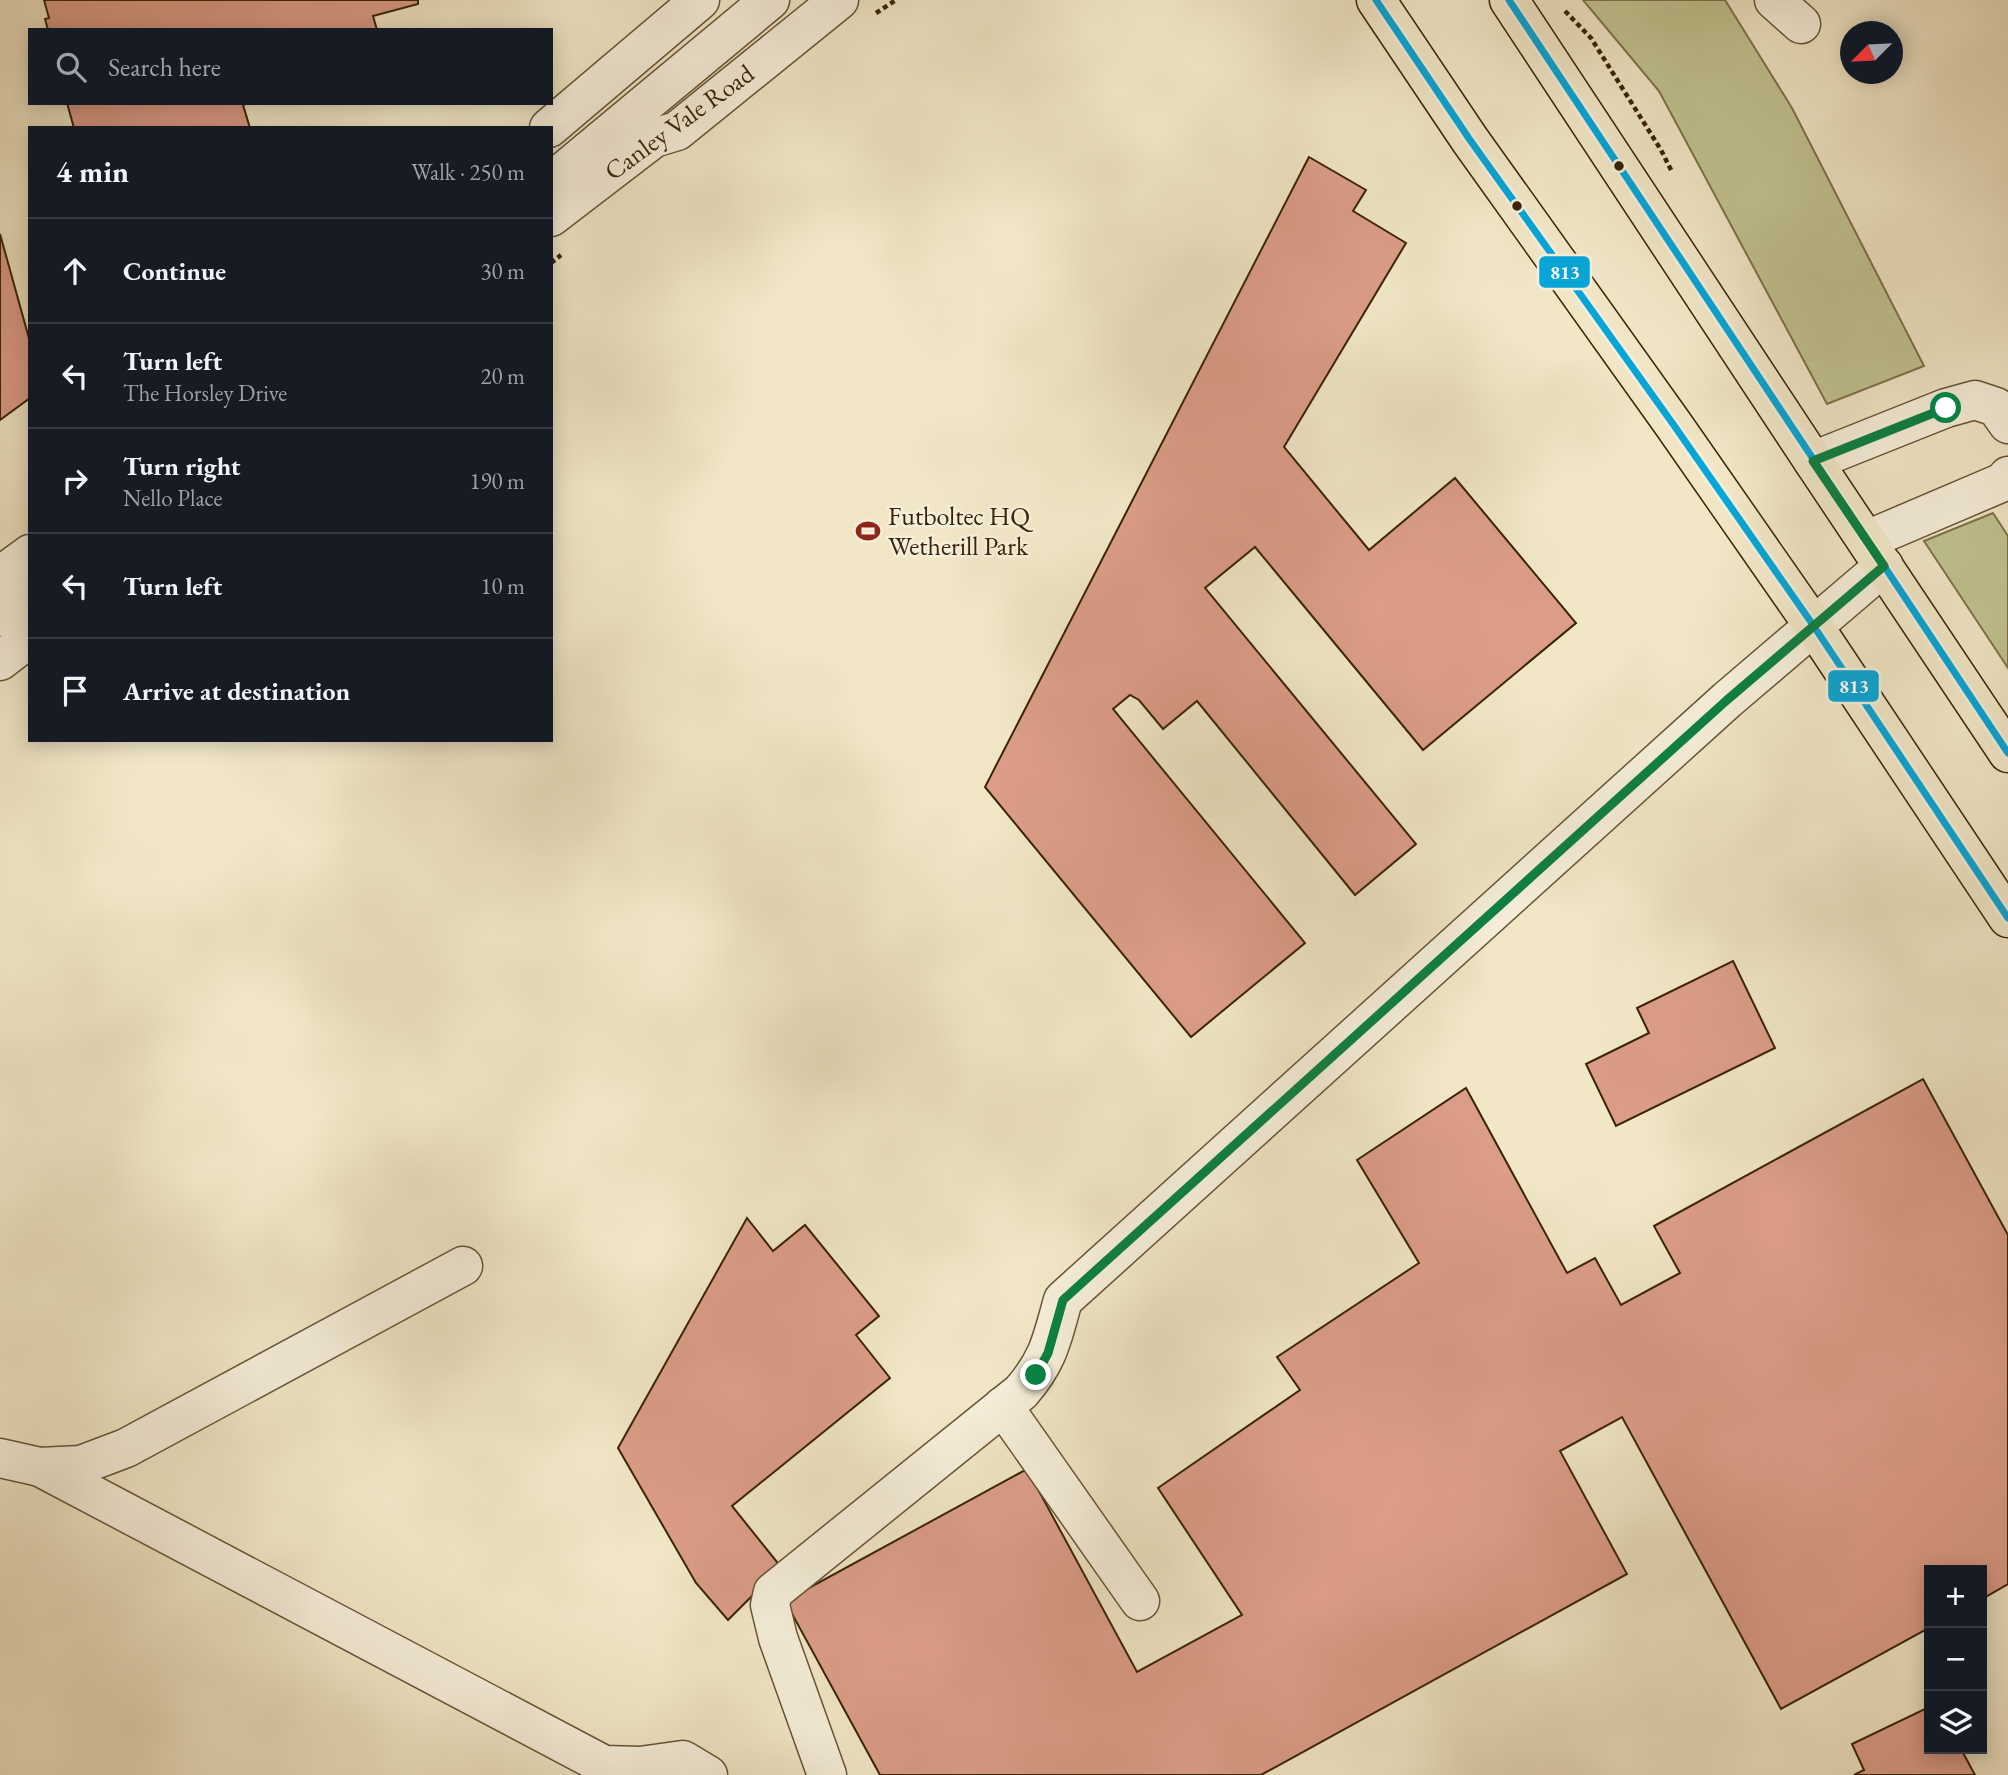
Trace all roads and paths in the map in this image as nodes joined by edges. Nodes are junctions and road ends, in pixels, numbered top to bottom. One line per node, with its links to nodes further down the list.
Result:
1 (700, 0): 9 (street)
2 (744, 0): 7 (street)
3 (770, 0): 7 (street)
4 (839, 0): 8 (street, Canley Vale Road)
5 (1376, 0): 21 (main road)
6 (1509, 0): 14 (main road)
7 (689, 66): 8 (street); 8 (street)
8 (649, 122): 10 (street); 11 (street); 12 (street, Canley Vale Road)
9 (551, 126)
10 (553, 139)
11 (553, 181)
12 (553, 215)
13 (2008, 424): 14 (street)
14 (1813, 461): 16 (main road)
15 (2008, 476): 16 (street)
16 (1875, 553): 21 (street); 24 (main road)
17 (28, 555): 18 (street)
18 (0, 576)
19 (28, 596): 20 (street)
20 (0, 617)
21 (1813, 625): 25 (main road); 27 (street)
22 (28, 640): 23 (street)
23 (0, 662)
24 (2008, 752)
25 (2008, 918)
26 (463, 1266): 29 (street)
27 (1003, 1406): 30 (street); 32 (street)
28 (0, 1458): 29 (street)
29 (40, 1467): 31 (street)
30 (1140, 1601)
31 (708, 1775)
32 (827, 1775)

